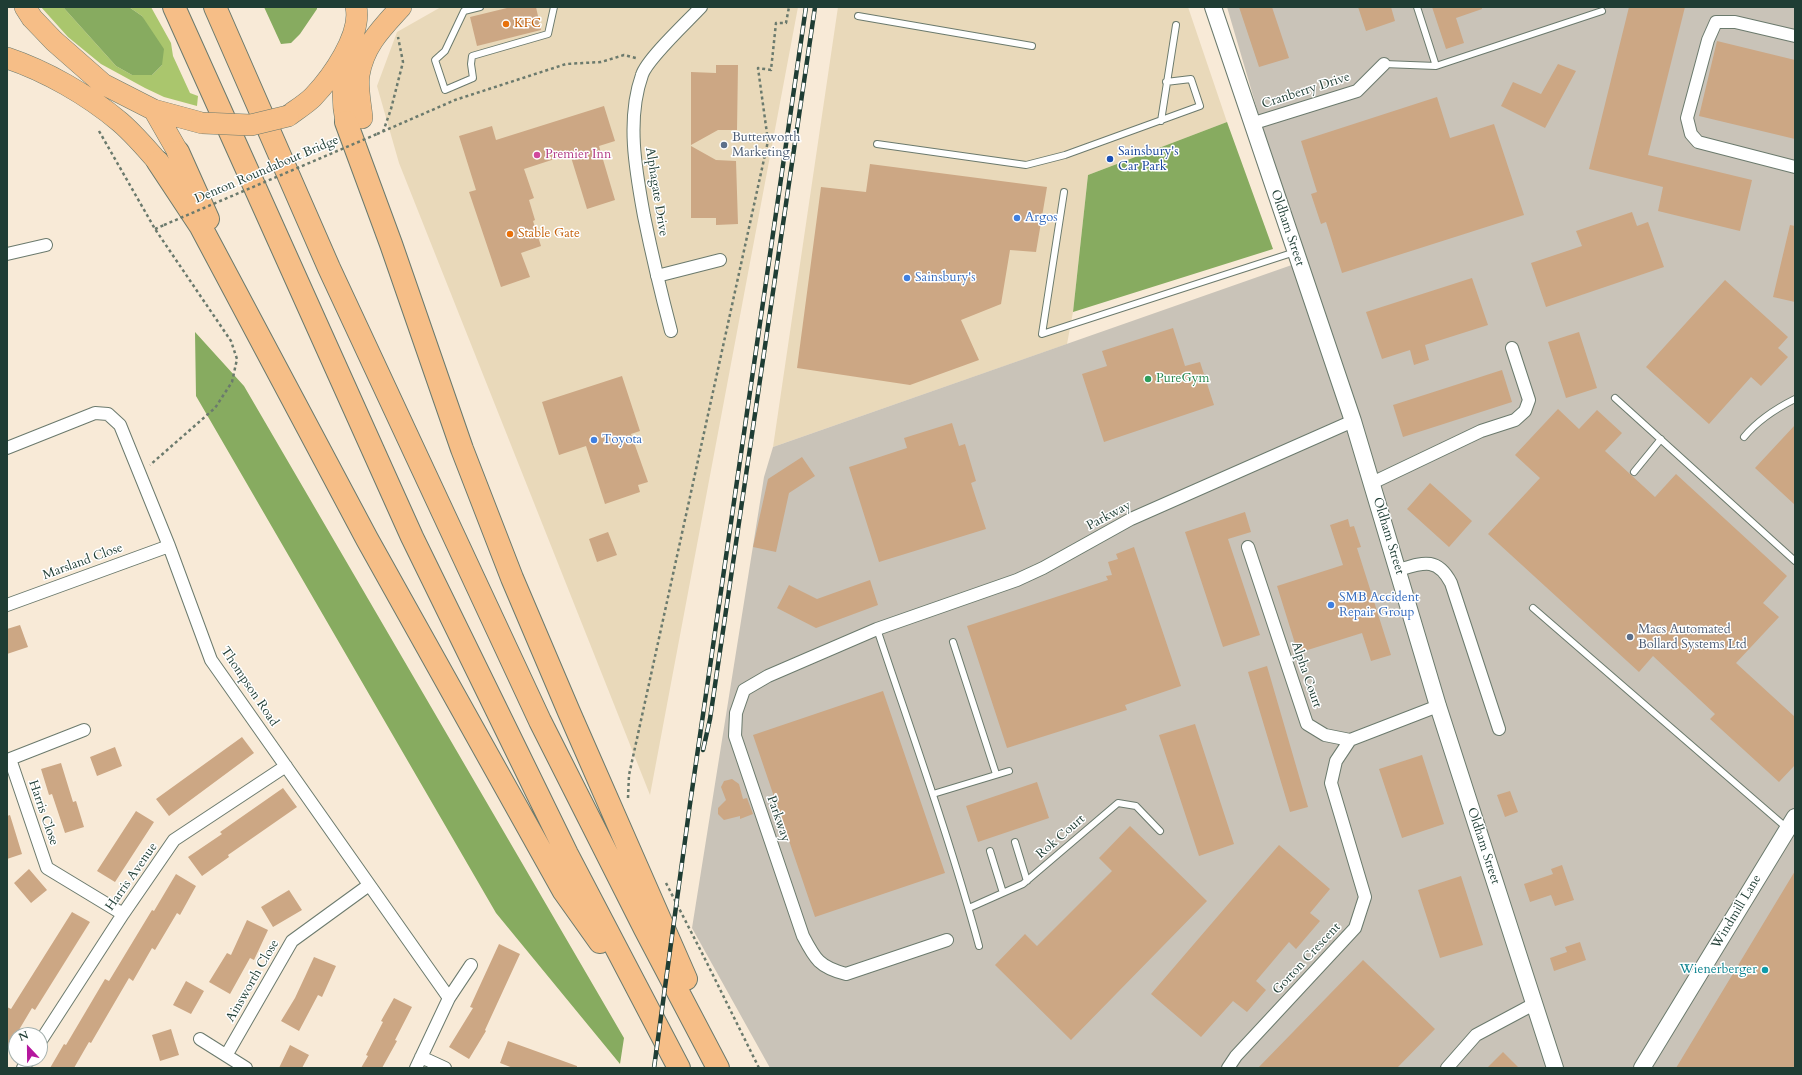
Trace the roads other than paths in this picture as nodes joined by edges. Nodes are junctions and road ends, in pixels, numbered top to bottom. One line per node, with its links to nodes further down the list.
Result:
1 (25, 7): 22 (highway)
2 (174, 7): 78 (highway)
3 (215, 7): 86 (highway)
4 (401, 7): 24 (highway)
5 (480, 7): 6 (lane)
6 (554, 7)
7 (701, 7): 36 (street, Alphagate Drive)
8 (1213, 7): 26 (street, Oldham Street)
9 (1417, 7): 20 (lane)
10 (359, 10): 16 (highway)
11 (1602, 11): 20 (lane)
12 (858, 16): 17 (lane)
13 (1176, 25): 21 (lane)
14 (1795, 36): 30 (street)
15 (7, 46): 22 (highway)
16 (349, 46): 23 (highway, bridge); 24 (highway)
17 (1032, 46)
18 (7, 58): 29 (highway)
19 (1384, 64): 20 (lane); 26 (street, Cranberry Drive)
20 (1436, 66)
21 (1166, 82): 25 (lane); 25 (lane)
22 (103, 84): 23 (highway)
23 (154, 110): 28 (highway)
24 (354, 120): 87 (highway)
25 (1161, 121): 27 (lane)
26 (1251, 124): 33 (street, Oldham Street)
27 (877, 144)
28 (178, 152): 37 (highway)
29 (158, 162): 37 (highway)
30 (1795, 167)
31 (1064, 192): 33 (lane)
32 (46, 245): 34 (street)
33 (1295, 252): 42 (street, Oldham Street)
34 (7, 254)
35 (720, 260): 36 (street)
36 (657, 276): 38 (street, Alphagate Drive)
37 (249, 316): 78 (highway)
38 (671, 331)
39 (1512, 348): 47 (street)
40 (1616, 398): 44 (lane)
41 (1795, 399): 43 (lane)
42 (1353, 421): 47 (street, Oldham Street); 54 (street, Parkway)
43 (1744, 437)
44 (1661, 439): 46 (lane); 50 (lane)
45 (7, 448): 48 (street, Thompson Road)
46 (1634, 472)
47 (1372, 483): 51 (street, Oldham Street)
48 (169, 546): 52 (street, Marsland Close); 60 (street, Thompson Road)
49 (1248, 547): 59 (street, Alpha Court)
50 (1795, 561)
51 (1398, 570): 56 (street, Oldham Street); 57 (street)
52 (7, 604)
53 (1534, 608): 64 (lane)
54 (877, 629): 63 (lane); 73 (street, Parkway)
55 (954, 642): 62 (lane)
56 (1438, 706): 59 (street); 77 (street, Oldham Street)
57 (1499, 729)
58 (84, 730): 72 (street, Harris Close)
59 (1350, 740): 88 (street, Gorton Crescent)
60 (286, 766): 69 (street, Thompson Road); 72 (street, Harris Avenue)
61 (1009, 771): 62 (lane)
62 (996, 774): 63 (lane)
63 (933, 794): 71 (lane)
64 (1791, 823): 91 (street, Windmill Lane)
65 (1160, 831): 68 (lane, Rok Court)
66 (1015, 842): 68 (lane)
67 (990, 851): 70 (lane)
68 (1027, 881): 70 (lane, Rok Court)
69 (370, 885): 76 (street, Thompson Road); 81 (street, Ainsworth Close)
70 (1003, 893): 71 (lane, Rok Court)
71 (968, 908): 74 (lane)
72 (123, 914): 79 (street, Harris Avenue)
73 (946, 940)
74 (978, 946)
75 (471, 965): 76 (street)
76 (449, 998): 82 (street)
77 (1534, 1004): 89 (street); 90 (street, Oldham Street)
78 (647, 1008): 85 (highway)
79 (48, 1030)
80 (200, 1039): 81 (street)
81 (227, 1054): 83 (street)
82 (419, 1063): 84 (street)
83 (246, 1068)
84 (445, 1068)
85 (679, 1068)
86 (718, 1068)
87 (726, 1068)
88 (1228, 1068)
89 (1447, 1068)
90 (1555, 1068)
91 (1642, 1068)

